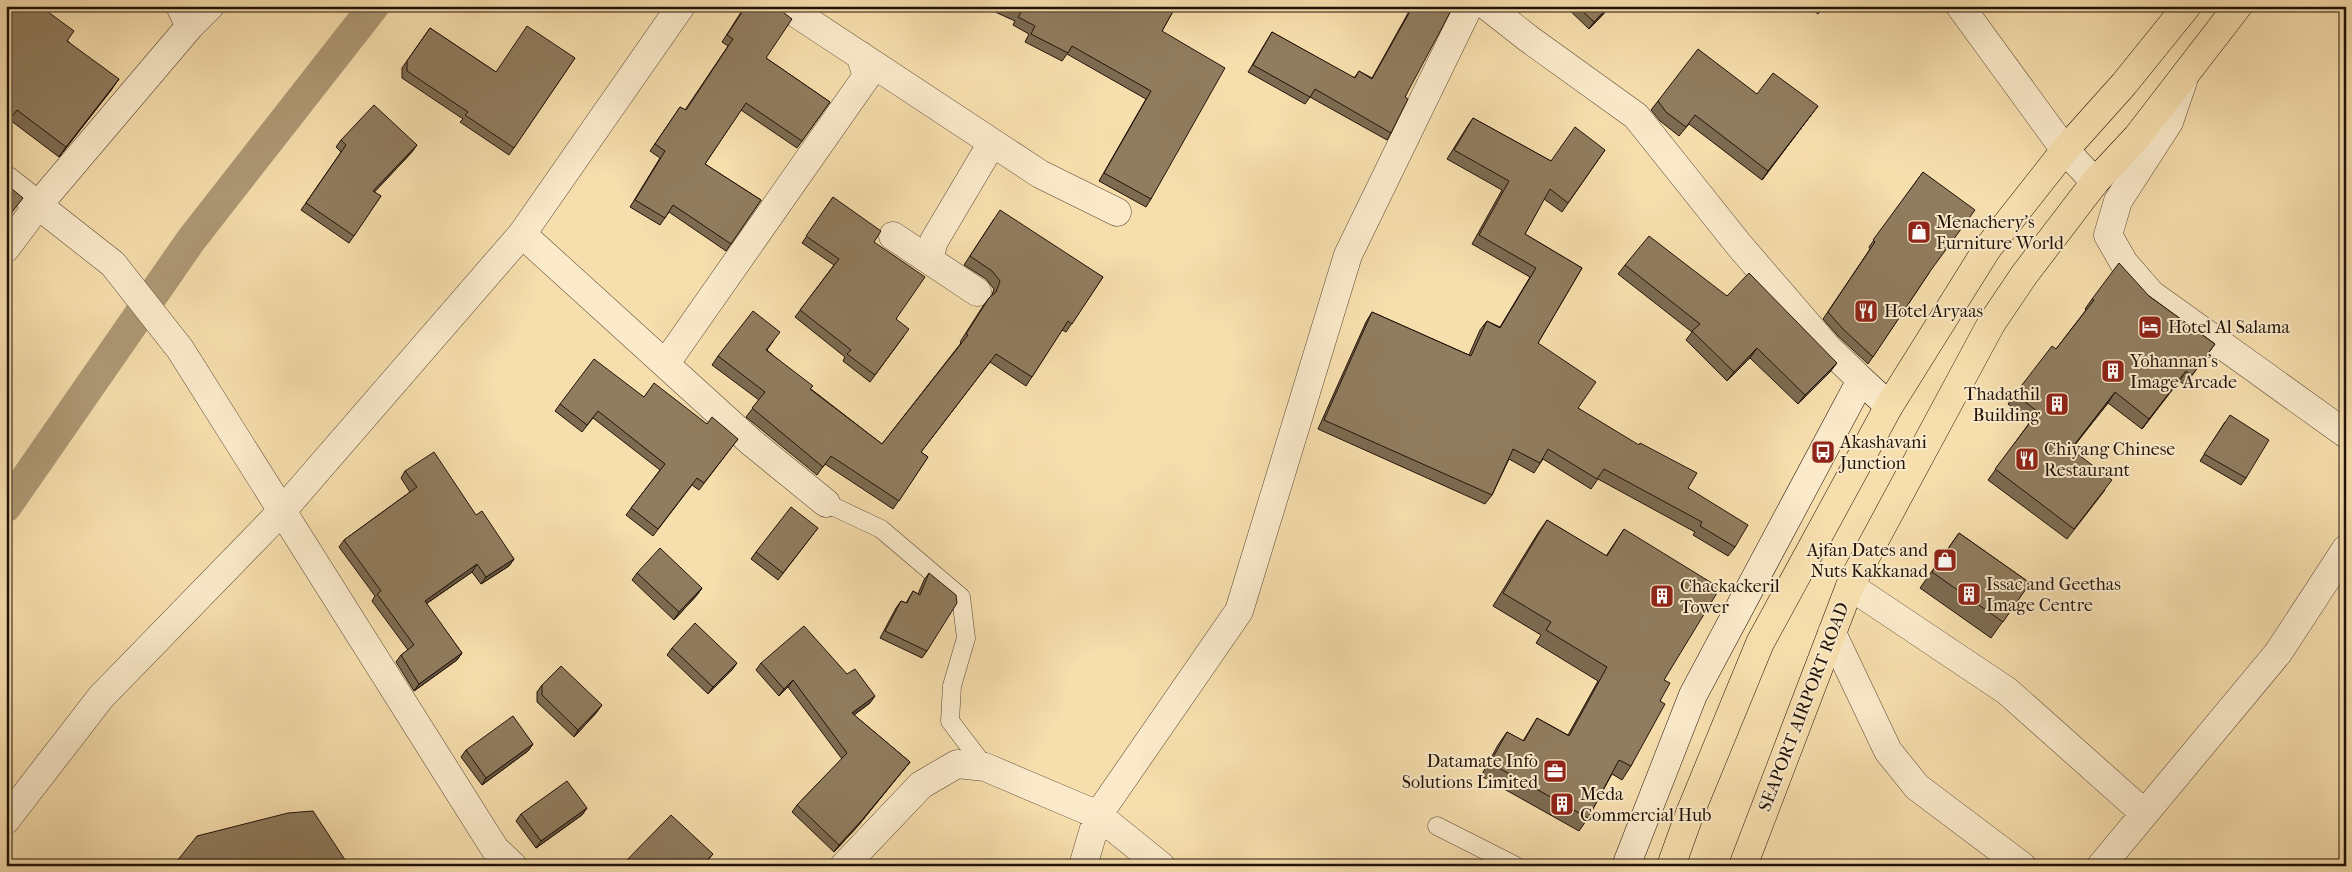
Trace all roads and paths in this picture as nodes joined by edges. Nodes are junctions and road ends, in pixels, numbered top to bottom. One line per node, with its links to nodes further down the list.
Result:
1 (210, 6): 9 (street)
2 (681, 6): 18 (street)
3 (785, 6): 10 (street)
4 (1470, 6): 34 (street)
5 (1487, 6): 24 (street)
6 (1960, 6): 13 (street)
7 (2187, 6): 13 (main road)
8 (2238, 6): 11 (main road, SEAPORT AIRPORT ROAD)
9 (185, 16): 16 (street)
10 (860, 55): 12 (street); 23 (street)
11 (2186, 74): 15 (main road, SEAPORT AIRPORT ROAD); 26 (street)
12 (992, 143): 17 (street); 21 (street)
13 (2065, 150): 15 (street); 25 (main road)
14 (6, 180): 16 (street)
15 (2095, 182): 30 (main road, SEAPORT AIRPORT ROAD)
16 (39, 204): 20 (street); 28 (street)
17 (1117, 212)
18 (522, 234): 23 (street); 28 (street)
19 (893, 236): 21 (street)
20 (6, 248)
21 (928, 260): 22 (street)
22 (977, 292)
23 (666, 363): 27 (street)
24 (1861, 380): 25 (street); 42 (street)
25 (1889, 406): 43 (main road)
26 (2346, 434)
27 (826, 503): 32 (lane)
28 (282, 511): 35 (street); 37 (street)
29 (2346, 549): 33 (street)
30 (1850, 586): 31 (main road, SEAPORT AIRPORT ROAD); 33 (street)
31 (1832, 633): 44 (main road, SEAPORT AIRPORT ROAD); 45 (street)
32 (985, 767): 34 (street); 38 (street)
33 (2144, 813): 46 (street)
34 (1098, 815): 39 (street); 40 (street)
35 (6, 820)
36 (1437, 826): 41 (lane)
37 (513, 866)
38 (844, 866)
39 (1083, 866)
40 (1161, 866)
41 (1516, 866)
42 (1626, 866)
43 (1671, 866)
44 (1743, 866)
45 (2022, 866)
46 (2101, 866)

